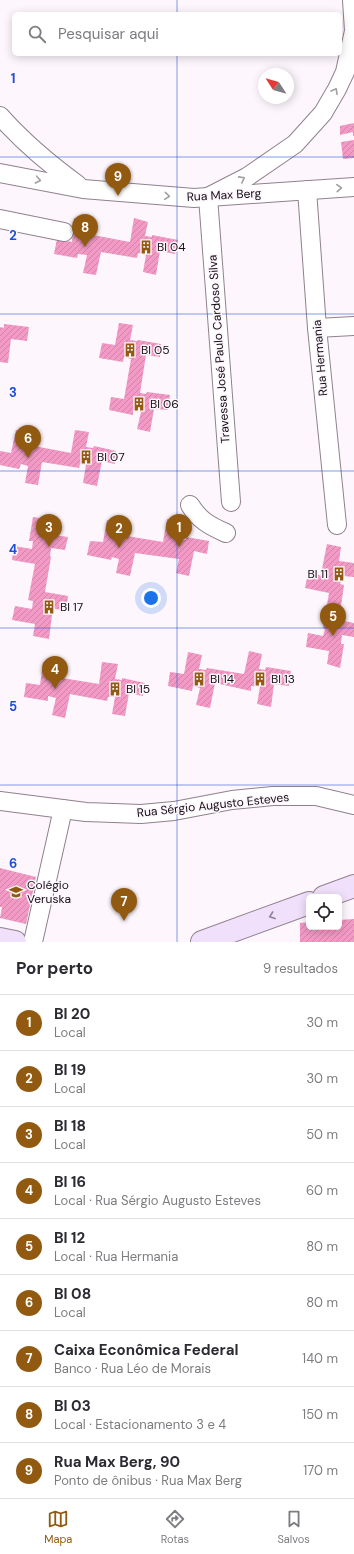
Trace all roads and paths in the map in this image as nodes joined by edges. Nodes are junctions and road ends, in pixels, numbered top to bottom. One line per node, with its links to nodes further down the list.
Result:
1 (352, 0): 7 (street, one-way to 1)
2 (0, 116): 5 (street)
3 (0, 173): 5 (street, Rua Max Berg, one-way to 5)
4 (354, 187): 6 (street, Rua Max Berg, one-way to 4)
5 (83, 189): 7 (street, Rua Max Berg, one-way to 7)
6 (307, 190): 7 (street, Rua Max Berg); 11 (street, Rua Hermania)
7 (208, 196): 12 (street, Travessa José Paulo Cardoso Silva)
8 (0, 219): 9 (street)
9 (64, 232)
10 (354, 326): 11 (street)
11 (317, 328): 14 (street, Rua Hermania)
12 (231, 502)
13 (190, 505): 15 (street)
14 (337, 526)
15 (226, 533)
16 (0, 802): 18 (street, Rua Sérgio Augusto Esteves)
17 (354, 805): 18 (street, Rua Sérgio Augusto Esteves)
18 (63, 809): 25 (street)
19 (354, 886): 20 (main road)
20 (332, 894)
21 (306, 904): 23 (main road, one-way to 23)
22 (0, 939): 24 (main road)
23 (211, 940)
24 (15, 942)
25 (33, 942)

